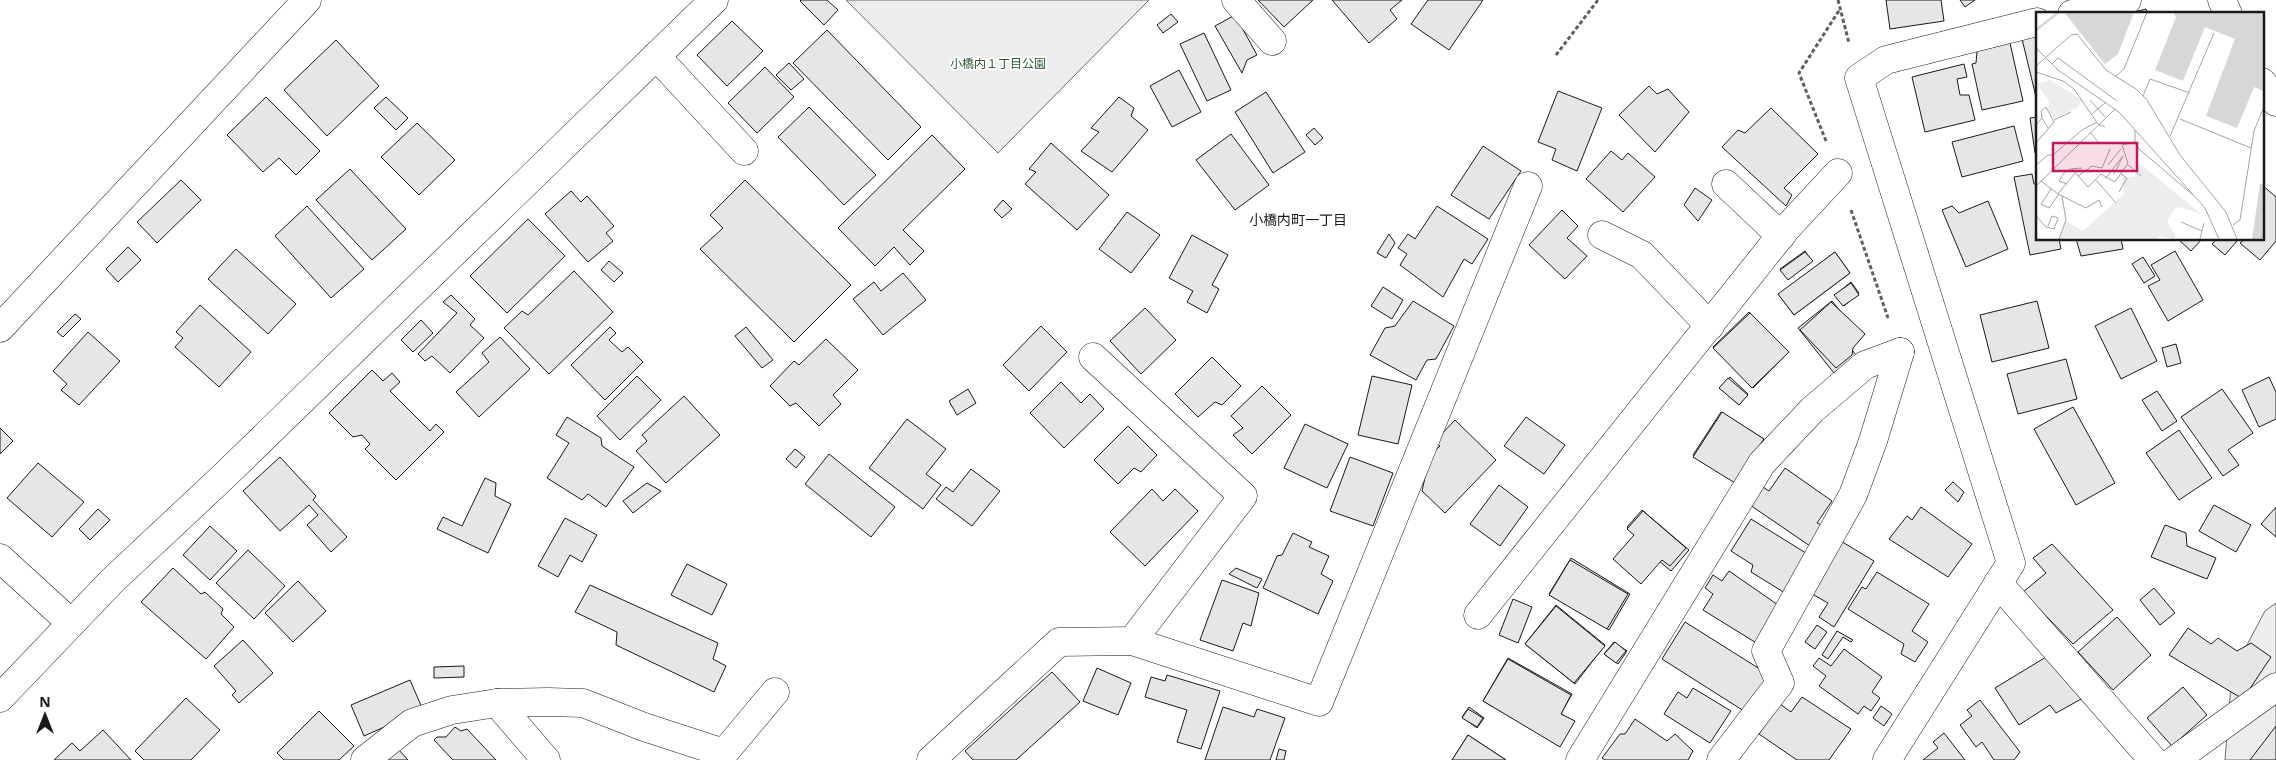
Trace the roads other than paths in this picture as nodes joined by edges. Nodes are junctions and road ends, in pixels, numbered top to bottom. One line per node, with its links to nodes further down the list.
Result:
1 (307, 0): 20 (street)
2 (714, 0): 10 (street)
3 (1236, 0): 9 (street)
4 (2128, 0): 6 (street)
5 (2222, 0): 7 (street)
6 (2080, 12)
7 (2227, 12)
8 (2036, 22): 23 (street)
9 (1272, 41)
10 (656, 56): 13 (street); 25 (street)
11 (2264, 85): 12 (street)
12 (2276, 102)
13 (744, 151)
14 (1838, 173): 18 (street)
15 (1726, 184): 18 (street)
16 (1528, 186): 26 (street)
17 (1602, 235): 19 (street)
18 (1781, 236): 19 (street)
19 (1710, 326): 24 (street)
20 (0, 328)
21 (1093, 357): 26 (street)
22 (0, 558): 25 (street)
23 (1998, 583): 36 (street); 37 (street)
24 (1478, 615)
25 (72, 623): 29 (street)
26 (1132, 641): 33 (street)
27 (2276, 687): 38 (street)
28 (775, 692): 30 (street)
29 (0, 698)
30 (497, 703): 31 (street); 32 (street)
31 (365, 760)
32 (546, 760)
33 (931, 760)
34 (1580, 760): 35 (street)
35 (1722, 760)
36 (1888, 760)
37 (2153, 760)
38 (2175, 760)

